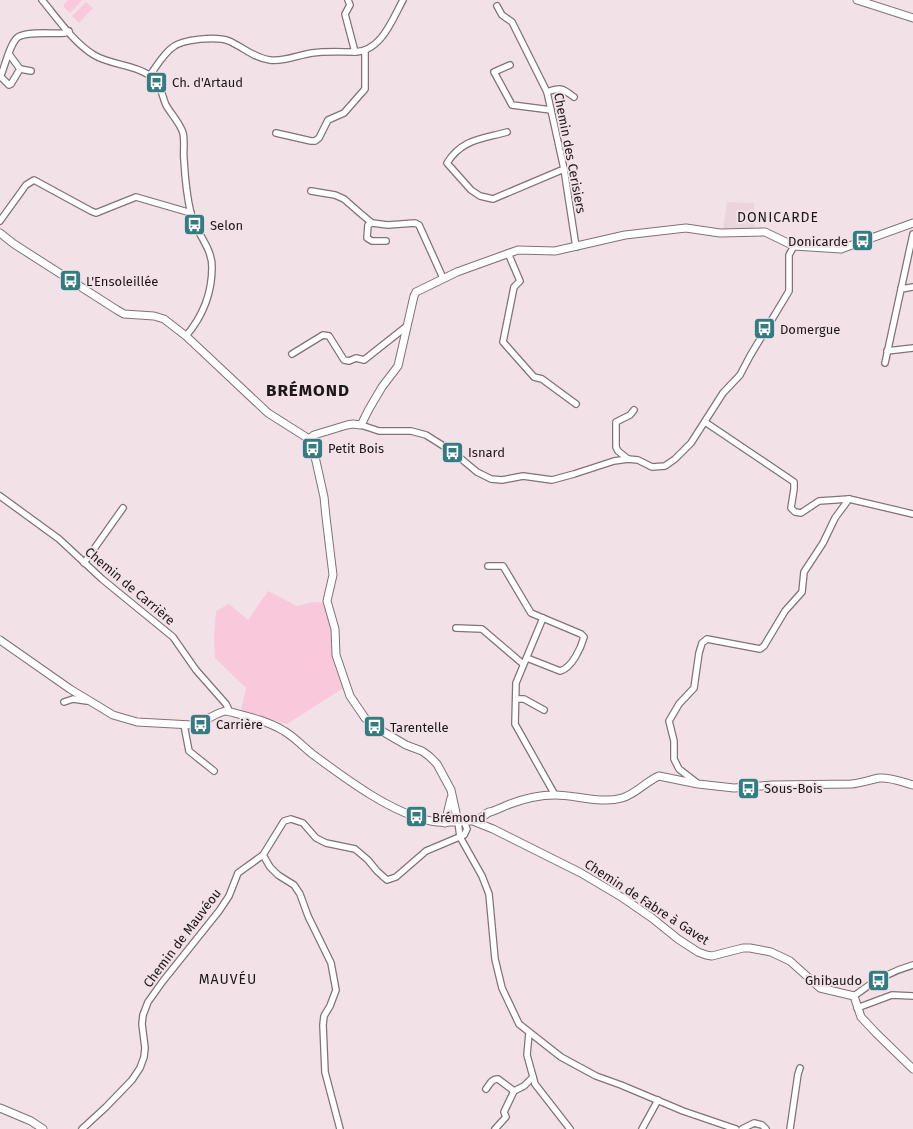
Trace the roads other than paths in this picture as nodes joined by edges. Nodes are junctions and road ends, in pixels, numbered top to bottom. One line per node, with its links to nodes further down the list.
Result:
1 (42, 0): 7 (street)
2 (348, 0): 9 (street)
3 (403, 0): 8 (street)
4 (857, 0): 6 (street)
5 (497, 6): 15 (street, Chemin des Cerisiers)
6 (913, 18)
7 (68, 31): 10 (street); 14 (street)
8 (365, 51): 9 (street); 19 (street)
9 (355, 52): 14 (street)
10 (9, 54): 12 (street); 12 (street)
11 (510, 65): 17 (street)
12 (20, 69): 13 (street)
13 (31, 71)
14 (150, 75): 22 (street)
15 (547, 92): 16 (street); 17 (street, Chemin des Cerisiers)
16 (574, 98)
17 (551, 110): 20 (street, Chemin des Cerisiers)
18 (507, 132): 20 (street)
19 (276, 133)
20 (564, 169): 30 (street, Chemin des Cerisiers)
21 (311, 191): 24 (street)
22 (191, 213): 23 (street); 36 (street)
23 (0, 221)
24 (372, 223): 28 (street); 32 (street)
25 (913, 223): 29 (street)
26 (0, 233): 36 (street)
27 (913, 234): 34 (street)
28 (386, 241)
29 (794, 246): 30 (street); 43 (street)
30 (576, 247): 31 (street)
31 (508, 254): 32 (street); 41 (street)
32 (443, 278): 35 (street)
33 (913, 287): 34 (street)
34 (901, 290): 38 (street)
35 (408, 326): 39 (street); 44 (street)
36 (186, 336): 45 (street)
37 (913, 348): 38 (street)
38 (887, 351): 40 (street)
39 (292, 354)
40 (885, 363)
41 (576, 404)
42 (634, 410): 46 (street)
43 (705, 422): 46 (street); 48 (street)
44 (361, 425): 45 (street); 46 (street)
45 (309, 438): 67 (street)
46 (628, 458)
47 (0, 496): 51 (street, Chemin de Carrière)
48 (849, 499): 50 (street); 65 (street)
49 (123, 508): 51 (street)
50 (913, 514)
51 (84, 563): 62 (street, Chemin de Carrière)
52 (488, 566): 53 (street)
53 (543, 618): 56 (street); 56 (street)
54 (456, 628): 57 (street)
55 (0, 640): 58 (street)
56 (527, 658): 57 (street)
57 (523, 664): 59 (street)
58 (70, 689): 60 (street); 60 (street)
59 (516, 699): 61 (street); 68 (street)
60 (90, 702): 63 (street)
61 (544, 710)
62 (227, 711): 63 (street); 71 (street)
63 (184, 725): 64 (street)
64 (214, 772)
65 (698, 784): 66 (street); 68 (street)
66 (913, 785)
67 (450, 790): 70 (street); 71 (street)
68 (555, 795): 69 (street)
69 (477, 818): 70 (street); 75 (street, Chemin de Fabre à Gavet)
70 (461, 821): 71 (street); 72 (street)
71 (445, 823)
72 (460, 837): 73 (street, Chemin de Mauvéou); 78 (street)
73 (263, 855): 89 (street, Chemin de Mauvéou); 90 (street)
74 (913, 966): 75 (street)
75 (854, 996): 77 (street)
76 (913, 996): 77 (street)
77 (857, 1008): 80 (street)
78 (529, 1032): 81 (street); 84 (street)
79 (800, 1068): 97 (street)
80 (913, 1069)
81 (533, 1077): 83 (street); 92 (street)
82 (486, 1089): 83 (street)
83 (514, 1091): 91 (street)
84 (658, 1100): 93 (street); 94 (street)
85 (0, 1108): 86 (street)
86 (11, 1114): 87 (street); 88 (street)
87 (35, 1129)
88 (43, 1129)
89 (82, 1129)
90 (340, 1129)
91 (495, 1129)
92 (570, 1129)
93 (642, 1129)
94 (736, 1129)
95 (743, 1129): 96 (street)
96 (766, 1129)
97 (790, 1129)

